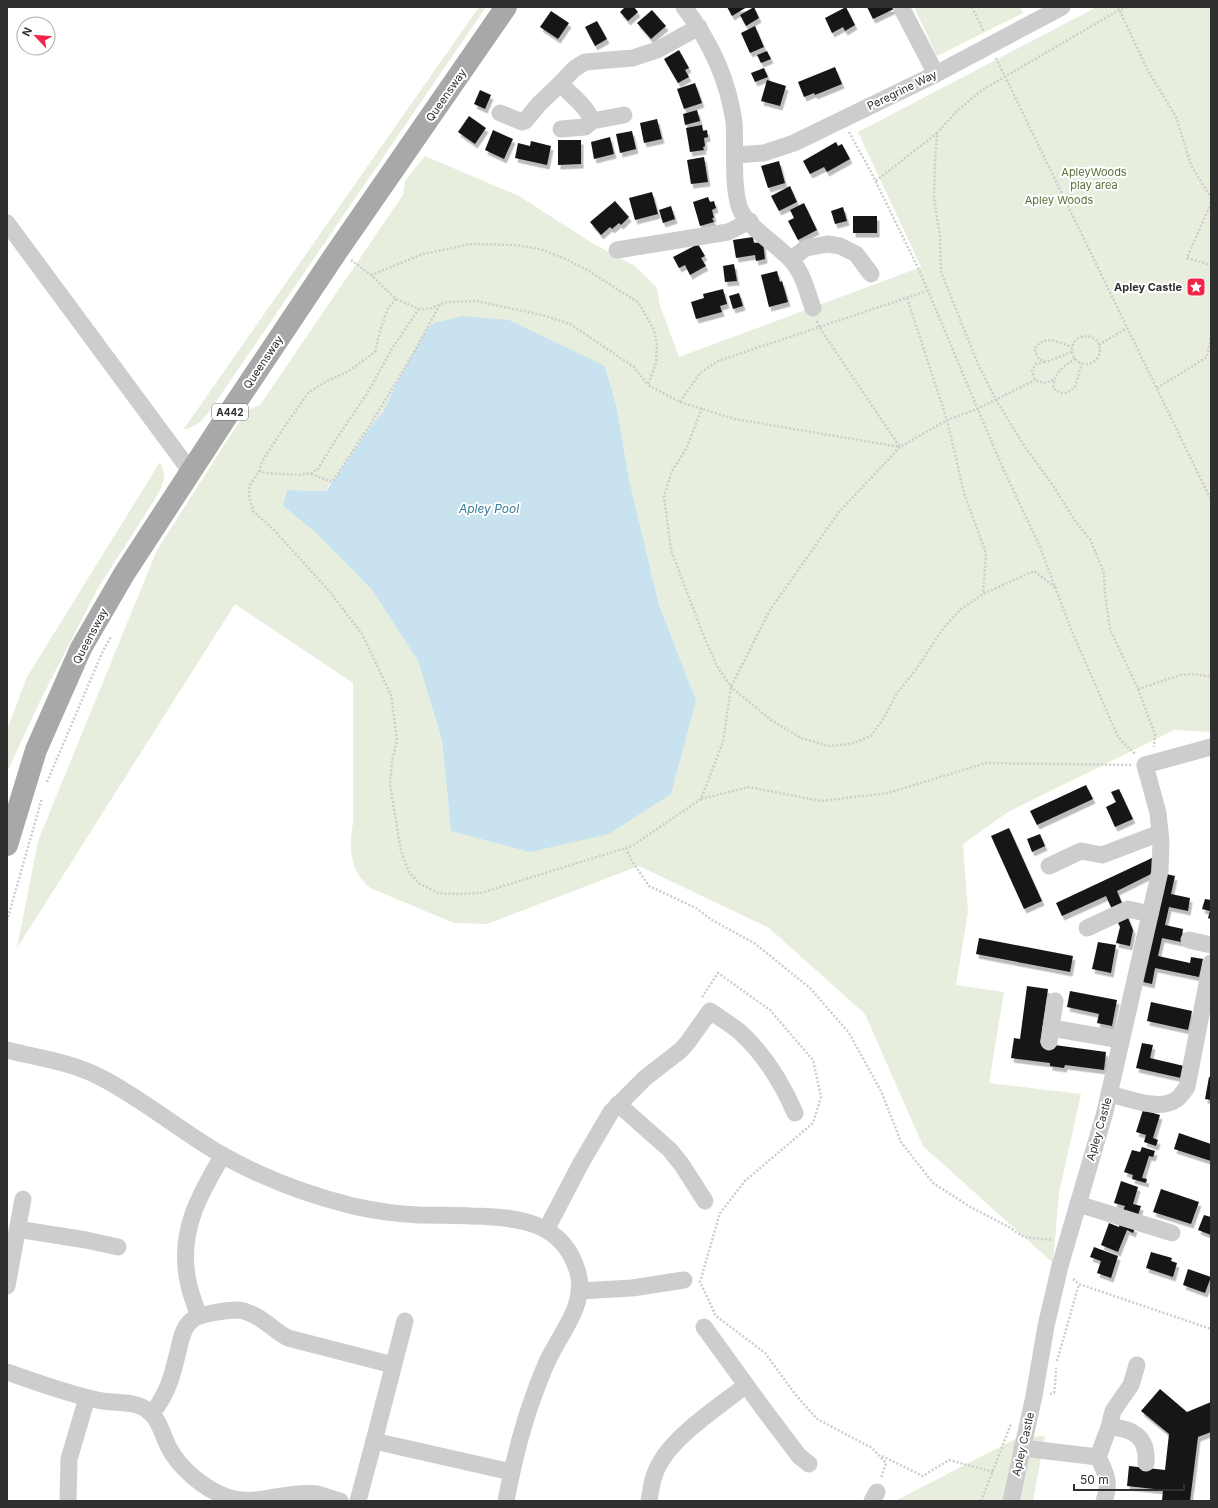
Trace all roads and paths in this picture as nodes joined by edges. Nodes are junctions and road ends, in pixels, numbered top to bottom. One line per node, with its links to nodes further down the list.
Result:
1 (506, 7): 27 (main road, Queensway / A442)
2 (684, 7): 9 (street)
3 (901, 7): 11 (street)
4 (972, 7): 10 (path)
5 (1062, 7): 8 (street, Peregrine Way)
6 (1127, 7): 7 (path)
7 (1118, 9): 12 (path); 22 (path)
8 (1044, 11): 10 (street, Peregrine Way)
9 (699, 27): 13 (street); 20 (street)
10 (990, 46): 11 (street, Peregrine Way); 12 (path)
11 (936, 74): 16 (street, Peregrine Way)
12 (1005, 77): 19 (path); 39 (path)
13 (560, 84): 14 (street); 17 (street)
14 (500, 113)
15 (624, 115): 17 (street)
16 (842, 119): 20 (street, Peregrine Way); 21 (path)
17 (592, 121): 18 (street)
18 (561, 129)
19 (937, 132): 21 (path); 51 (path)
20 (735, 155): 24 (street)
21 (876, 181): 32 (path)
22 (1211, 198)
23 (1211, 203): 29 (path)
24 (750, 221): 26 (street); 28 (street)
25 (7, 223): 58 (street)
26 (617, 250)
27 (349, 258): 31 (path); 58 (main road, Queensway / A442)
28 (791, 260): 30 (street); 36 (street)
29 (1211, 266)
30 (871, 274)
31 (371, 275): 33 (path); 49 (path)
32 (927, 291): 34 (path); 54 (path)
33 (396, 298): 37 (path); 57 (path)
34 (907, 298): 38 (path); 55 (path)
35 (440, 304): 37 (path); 49 (path); 59 (path)
36 (813, 308): 38 (path)
37 (419, 309): 59 (path)
38 (818, 327): 52 (path); 56 (path)
39 (1127, 328): 41 (path); 50 (path)
40 (1211, 338): 50 (path)
41 (1099, 345): 42 (path); 46 (path)
42 (1072, 347): 43 (path); 45 (path)
43 (1072, 352): 44 (path); 45 (path)
44 (1075, 358): 46 (path); 48 (path)
45 (1046, 362): 47 (path)
46 (1082, 363): 48 (path)
47 (1034, 380): 48 (path); 51 (path)
48 (1054, 380)
49 (648, 385): 52 (path)
50 (1157, 388): 60 (path)
51 (996, 400): 54 (path); 66 (path)
52 (680, 402): 53 (path)
53 (702, 408): 56 (path); 65 (path)
54 (977, 409): 55 (path); 61 (path)
55 (947, 420): 56 (path); 62 (path)
56 (900, 447): 65 (path)
57 (259, 471): 59 (path); 74 (path)
58 (191, 472): 73 (main road, Queensway / A442)
59 (311, 474)
60 (1211, 500)
61 (1056, 588): 62 (path); 68 (path)
62 (983, 594): 65 (path)
63 (113, 632): 69 (path)
64 (1211, 677): 66 (path)
65 (731, 686): 71 (path)
66 (1138, 689): 68 (path)
67 (1211, 747): 68 (street)
68 (1150, 764): 71 (path); 72 (street, Apley Castle)
69 (46, 782)
70 (42, 798): 77 (path)
71 (701, 799): 74 (path)
72 (1160, 833): 75 (street); 76 (street, Apley Castle)
73 (7, 845)
74 (626, 848): 96 (path)
75 (1049, 866)
76 (1150, 914): 78 (street); 84 (street, Apley Castle)
77 (7, 920)
78 (1087, 928)
79 (1189, 940): 80 (street)
80 (1211, 944)
81 (1211, 963): 86 (street)
82 (1055, 1000): 84 (street)
83 (698, 1003): 115 (path)
84 (1121, 1040): 86 (street, Apley Castle)
85 (7, 1050): 89 (street)
86 (1109, 1094): 92 (street, Apley Castle)
87 (618, 1104): 88 (street); 91 (street); 94 (street)
88 (795, 1112)
89 (223, 1155): 94 (street); 102 (street)
90 (23, 1199): 93 (street)
91 (705, 1201)
92 (1078, 1204): 95 (street); 96 (street, Apley Castle)
93 (17, 1229): 97 (street); 100 (street)
94 (546, 1230): 101 (street)
95 (1172, 1233)
96 (1068, 1241): 114 (street, Apley Castle)
97 (118, 1247)
98 (684, 1280): 101 (street)
99 (1079, 1284): 105 (path)
100 (7, 1286)
101 (579, 1291): 119 (street)
102 (199, 1316): 106 (street); 111 (street)
103 (405, 1321): 106 (street)
104 (704, 1327): 109 (street)
105 (1211, 1329)
106 (393, 1365): 113 (street)
107 (1137, 1365): 112 (street)
108 (7, 1372): 110 (street)
109 (746, 1385): 118 (street); 126 (street)
110 (87, 1398): 111 (street); 122 (street)
111 (152, 1413): 123 (street)
112 (1109, 1427): 116 (street); 117 (street)
113 (374, 1441): 119 (street); 124 (street)
114 (1022, 1448): 116 (street); 127 (street, Apley Castle)
115 (879, 1455): 120 (path); 121 (path)
116 (1098, 1457): 128 (street)
117 (1146, 1462)
118 (809, 1464)
119 (511, 1472): 125 (street)
120 (993, 1472)
121 (875, 1497)
122 (68, 1501)
123 (340, 1501)
124 (358, 1501)
125 (506, 1501)
126 (649, 1501)
127 (1011, 1501)
128 (1104, 1501)

